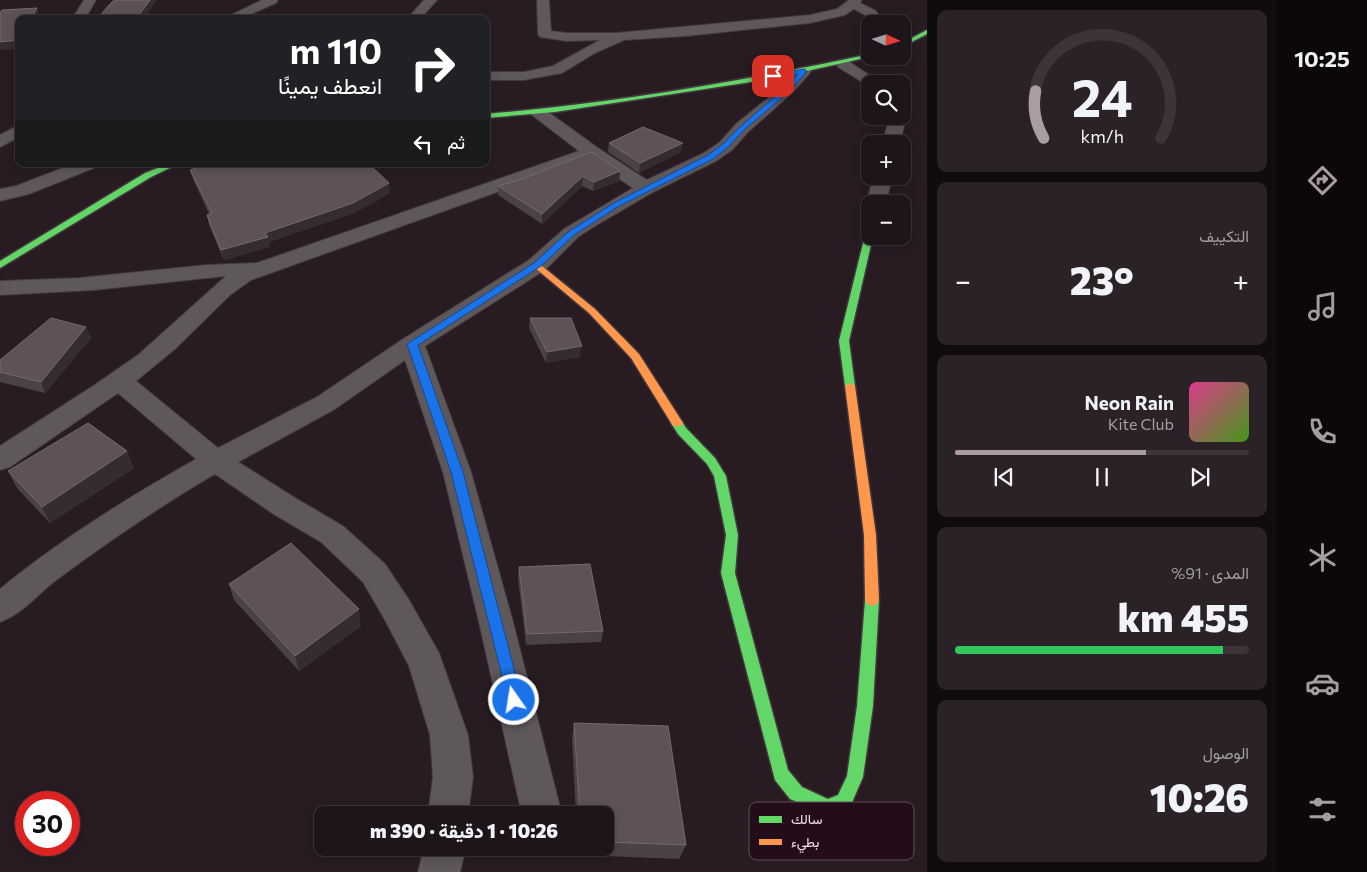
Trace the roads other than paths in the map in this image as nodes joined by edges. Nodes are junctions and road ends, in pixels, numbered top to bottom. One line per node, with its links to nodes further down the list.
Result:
1 (90, 0): 6 (street)
2 (431, 0): 9 (street)
3 (543, 0): 12 (street)
4 (278, 2): 7 (street); 8 (street)
5 (854, 2): 10 (street); 12 (street)
6 (81, 15)
7 (241, 15)
8 (266, 15)
9 (417, 15)
10 (874, 15)
11 (927, 32): 13 (street)
12 (621, 36): 18 (street)
13 (911, 42)
14 (861, 59): 15 (street)
15 (843, 64): 16 (street); 17 (street)
16 (804, 71): 19 (street); 26 (street)
17 (861, 75)
18 (490, 76)
19 (538, 112): 20 (street); 23 (street)
20 (490, 116)
21 (15, 133): 22 (street)
22 (0, 142)
23 (592, 152): 26 (street); 31 (street)
24 (80, 167): 27 (street)
25 (167, 167): 30 (street)
26 (646, 188): 29 (street)
27 (0, 195)
28 (866, 245): 39 (street)
29 (537, 264): 33 (street); 38 (street)
30 (0, 266)
31 (255, 270): 32 (street); 34 (street)
32 (0, 288)
33 (412, 344): 36 (street); 41 (street)
34 (120, 381): 35 (street); 36 (street)
35 (0, 460)
36 (216, 460): 37 (street); 40 (street)
37 (0, 608)
38 (817, 802)
39 (841, 802)
40 (449, 806)
41 (540, 806)
42 (443, 856): 43 (street)
43 (439, 872)

